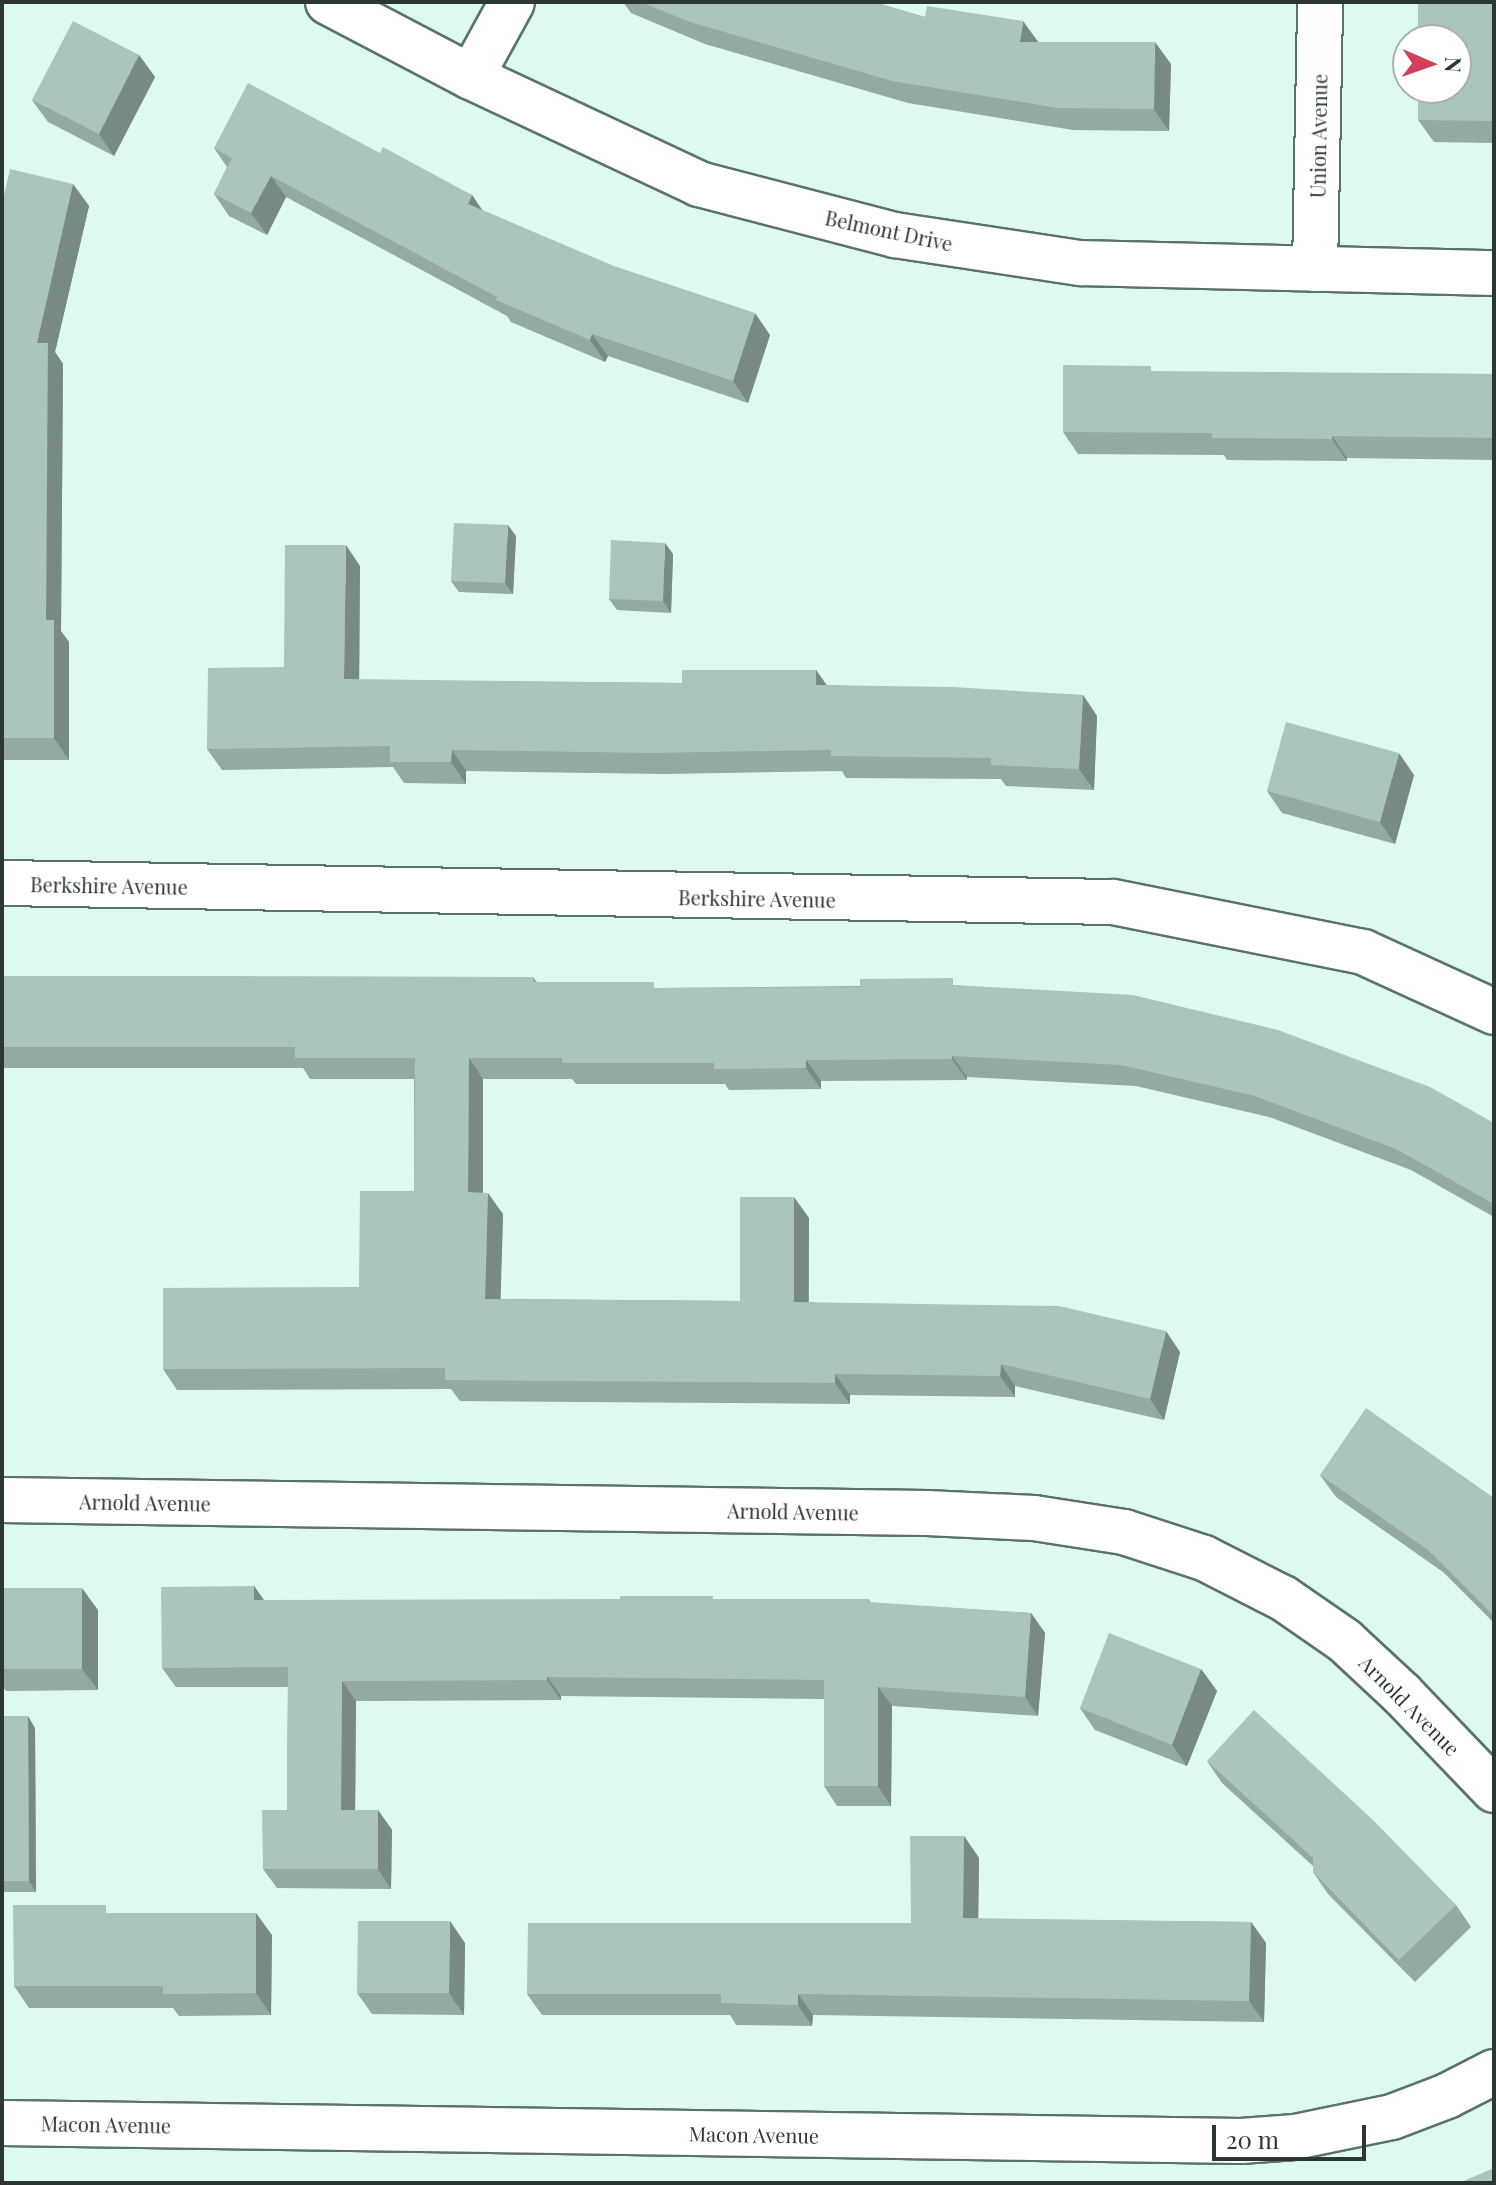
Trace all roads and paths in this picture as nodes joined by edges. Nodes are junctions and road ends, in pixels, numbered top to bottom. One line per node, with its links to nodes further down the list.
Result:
1 (328, 2): 4 (street, Belmont Drive)
2 (512, 2): 4 (street)
3 (1320, 2): 5 (street, Union Avenue)
4 (471, 77): 5 (street, Belmont Drive)
5 (1315, 269): 6 (street, Belmont Drive)
6 (1494, 273)
7 (2, 883): 8 (street, Berkshire Avenue)
8 (1494, 1012)
9 (2, 1500): 10 (street, Arnold Avenue)
10 (1494, 1790)
11 (1494, 2072): 12 (street, Macon Avenue)
12 (2, 2123)

